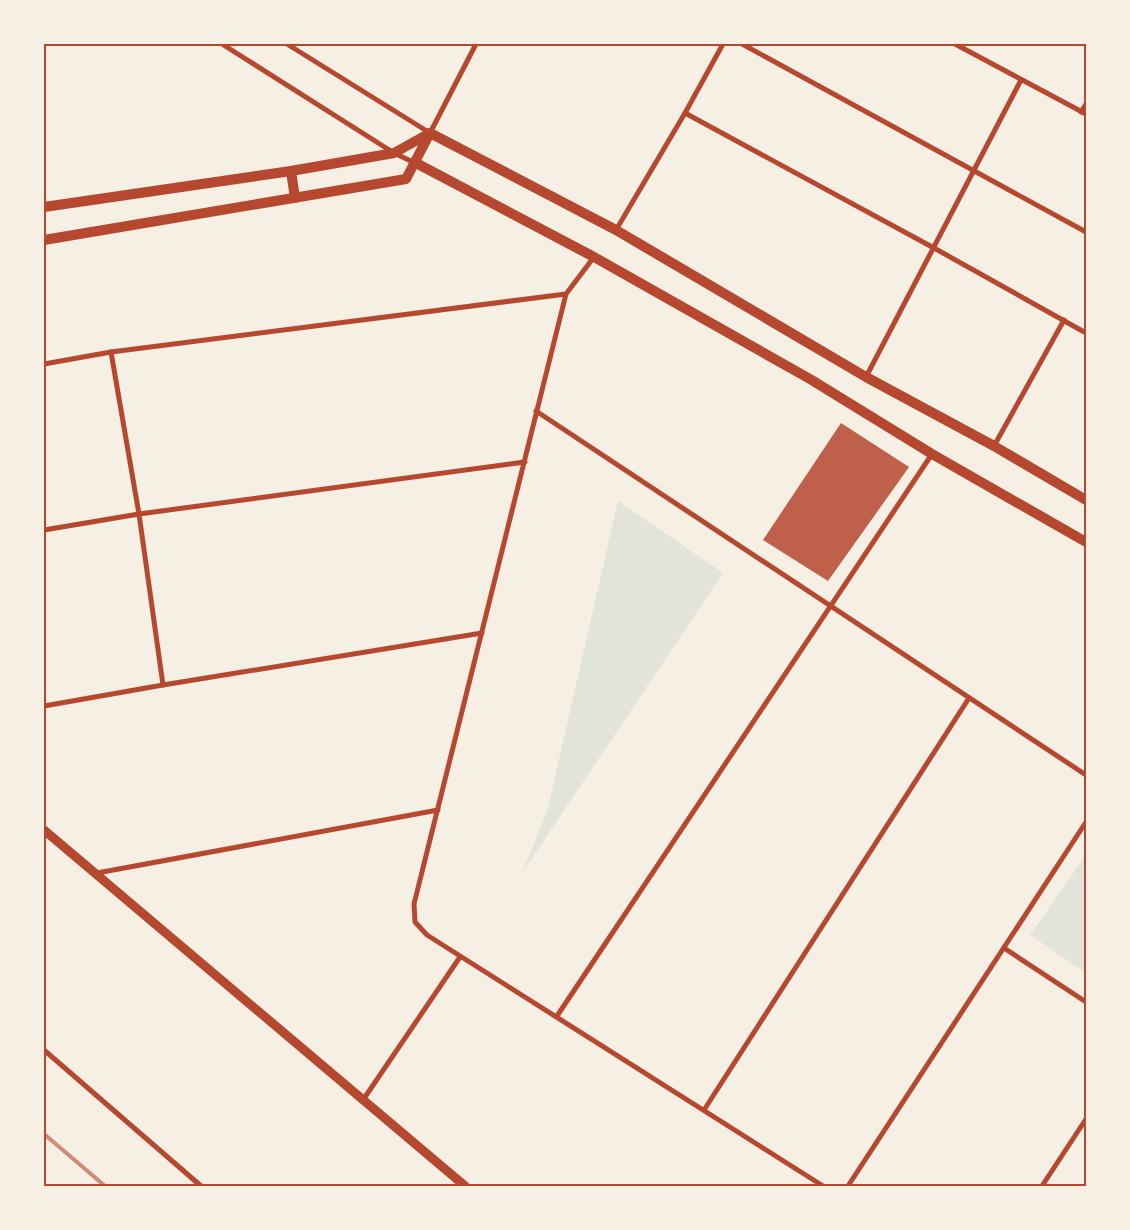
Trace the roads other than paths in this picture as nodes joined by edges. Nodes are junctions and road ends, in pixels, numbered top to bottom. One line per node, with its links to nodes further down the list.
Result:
1 (222, 44): 12 (street)
2 (287, 44): 11 (street)
3 (476, 44): 11 (street)
4 (723, 44): 9 (street)
5 (742, 44): 15 (street)
6 (955, 44): 7 (street)
7 (1021, 80): 10 (street); 15 (street)
8 (1086, 104): 10 (street)
9 (685, 113): 18 (street); 21 (street)
10 (1084, 113)
11 (430, 133): 12 (main road); 13 (main road); 18 (main road)
12 (394, 153): 13 (street); 14 (main road)
13 (416, 164): 16 (main road); 22 (main road)
14 (291, 171): 16 (main road); 17 (main road)
15 (974, 171): 19 (street); 21 (street)
16 (295, 198): 20 (main road)
17 (44, 207)
18 (616, 230): 28 (main road)
19 (1086, 232)
20 (44, 240)
21 (934, 248): 24 (street); 28 (street)
22 (594, 257): 23 (street); 31 (main road)
23 (566, 294): 26 (street); 29 (street)
24 (1064, 320): 25 (street); 30 (street)
25 (1086, 333)
26 (110, 352): 27 (street); 34 (street)
27 (44, 364)
28 (866, 377): 30 (main road)
29 (536, 412): 32 (street); 37 (street)
30 (994, 446): 33 (main road)
31 (932, 454): 36 (main road); 37 (street)
32 (525, 462): 34 (street); 38 (street)
33 (1086, 500)
34 (139, 514): 35 (street); 39 (street)
35 (44, 530)
36 (1086, 542)
37 (831, 606): 40 (street); 50 (street)
38 (482, 633): 39 (street); 43 (street)
39 (163, 685): 41 (street)
40 (969, 698): 42 (street); 53 (street)
41 (44, 706)
42 (1086, 775)
43 (438, 810): 46 (street); 48 (street)
44 (1086, 822): 47 (street)
45 (44, 830): 46 (street)
46 (95, 874): 52 (street)
47 (1004, 948): 49 (street); 58 (street)
48 (460, 957): 50 (street); 52 (street)
49 (1086, 1002)
50 (557, 1016): 53 (street)
51 (44, 1050): 55 (street)
52 (363, 1100): 56 (street)
53 (704, 1110): 57 (street)
54 (1086, 1119): 59 (street)
55 (201, 1186)
56 (465, 1186)
57 (823, 1186)
58 (848, 1186)
59 (1042, 1186)

